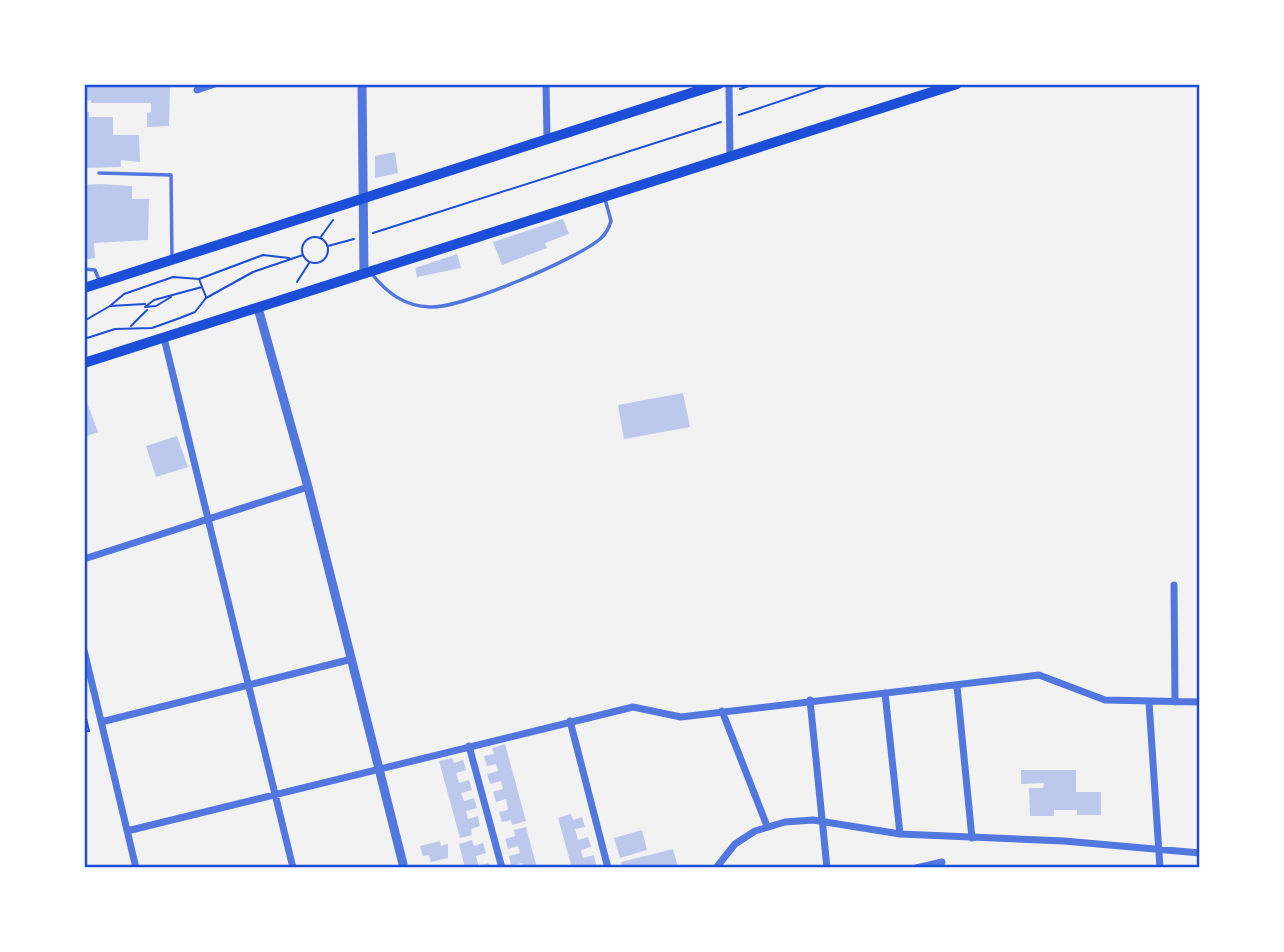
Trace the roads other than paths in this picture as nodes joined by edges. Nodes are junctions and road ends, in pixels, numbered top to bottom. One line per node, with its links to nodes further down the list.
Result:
1 (215, 84): 7 (street)
2 (362, 84): 11 (street)
3 (547, 84): 8 (street)
4 (719, 84): 8 (main road)
5 (729, 84): 9 (street)
6 (957, 84): 9 (main road)
7 (197, 90)
8 (547, 137): 11 (main road)
9 (730, 157): 12 (main road)
10 (99, 173): 13 (lane)
11 (363, 197): 13 (main road); 15 (street)
12 (604, 197): 15 (main road); 15 (lane)
13 (172, 259): 16 (main road)
14 (84, 269): 16 (lane)
15 (367, 273): 18 (main road)
16 (100, 282): 17 (main road)
17 (84, 288)
18 (258, 308): 19 (main road); 21 (street)
19 (164, 338): 20 (main road); 22 (street)
20 (84, 363)
21 (308, 487): 22 (street); 26 (street)
22 (208, 519): 23 (street); 27 (street)
23 (84, 559)
24 (1174, 584): 32 (street)
25 (84, 650): 36 (street)
26 (352, 659): 27 (street); 38 (street)
27 (248, 685): 36 (street); 39 (street)
28 (957, 686): 29 (street); 31 (street); 44 (street)
29 (885, 693): 30 (street); 43 (street)
30 (810, 700): 34 (street); 40 (street)
31 (1149, 702): 32 (street); 45 (street)
32 (1175, 702): 33 (street)
33 (1200, 702)
34 (722, 711): 35 (street); 41 (street)
35 (570, 721): 37 (street); 52 (street)
36 (101, 722): 42 (street)
37 (469, 746): 38 (street); 51 (street)
38 (379, 771): 39 (street); 50 (street)
39 (275, 795): 42 (street); 49 (street)
40 (823, 822): 41 (street); 43 (street); 54 (street)
41 (767, 826): 53 (street)
42 (127, 831): 48 (street)
43 (901, 834): 44 (street)
44 (972, 838): 45 (street)
45 (1157, 848): 46 (street); 56 (street)
46 (1200, 853)
47 (942, 862): 55 (street)
48 (136, 868)
49 (293, 868)
50 (404, 868)
51 (502, 868)
52 (608, 868)
53 (716, 868)
54 (827, 868)
55 (916, 868)
56 (1160, 868)

